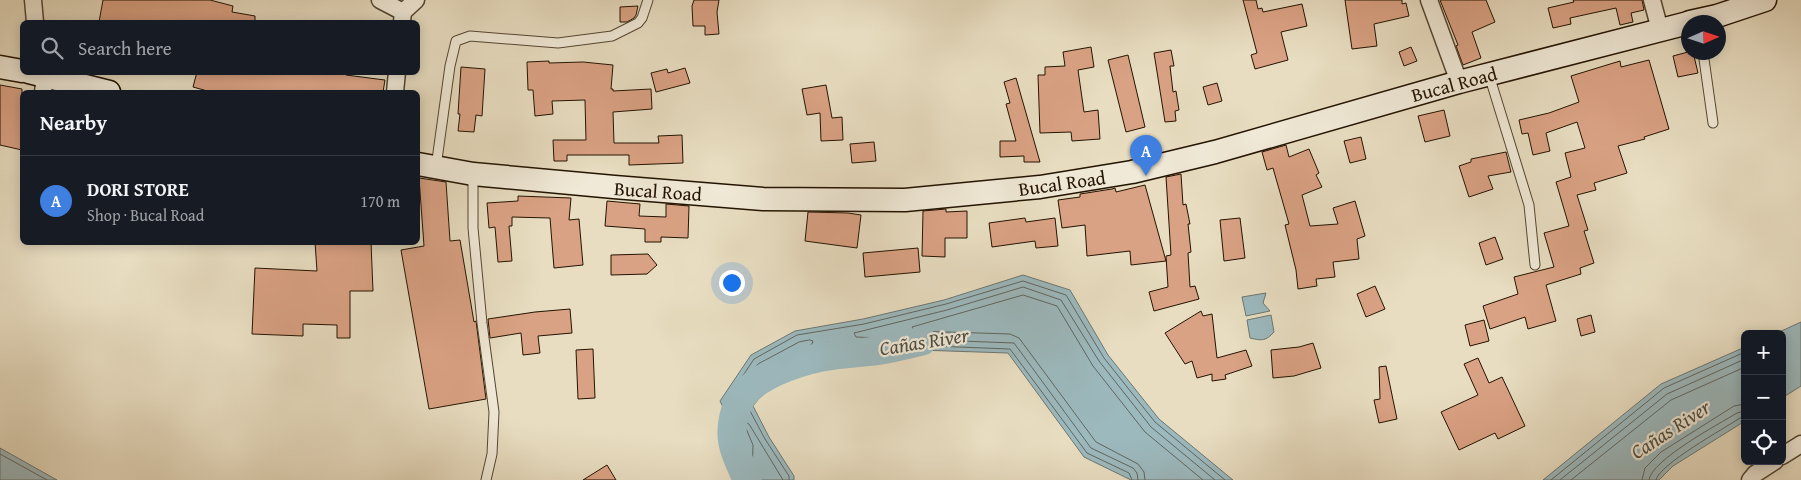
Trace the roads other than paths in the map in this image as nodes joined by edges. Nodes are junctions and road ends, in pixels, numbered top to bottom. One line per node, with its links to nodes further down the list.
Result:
1 (32, 0): 10 (street)
2 (380, 0): 9 (street)
3 (416, 0): 9 (street)
4 (648, 0): 21 (lane)
5 (1429, 0): 17 (street)
6 (1652, 0): 12 (street)
7 (1766, 0): 8 (street, Bucal Road)
8 (1717, 15)
9 (403, 17)
10 (35, 20)
11 (1681, 25): 12 (street, Bucal Road)
12 (1660, 30): 14 (street, Bucal Road)
13 (1704, 60): 20 (lane)
14 (1489, 74): 17 (street, Bucal Road); 23 (lane)
15 (35, 75): 18 (street)
16 (397, 75): 19 (street)
17 (1459, 82): 22 (street, Bucal Road)
18 (100, 90)
19 (395, 90)
20 (1714, 123)
21 (427, 166): 22 (street, Bucal Road)
22 (472, 174): 27 (lane)
23 (1535, 266)
24 (1801, 444): 25 (street)
25 (1786, 453)
26 (1769, 465): 28 (street)
27 (486, 480)
28 (1750, 480)

